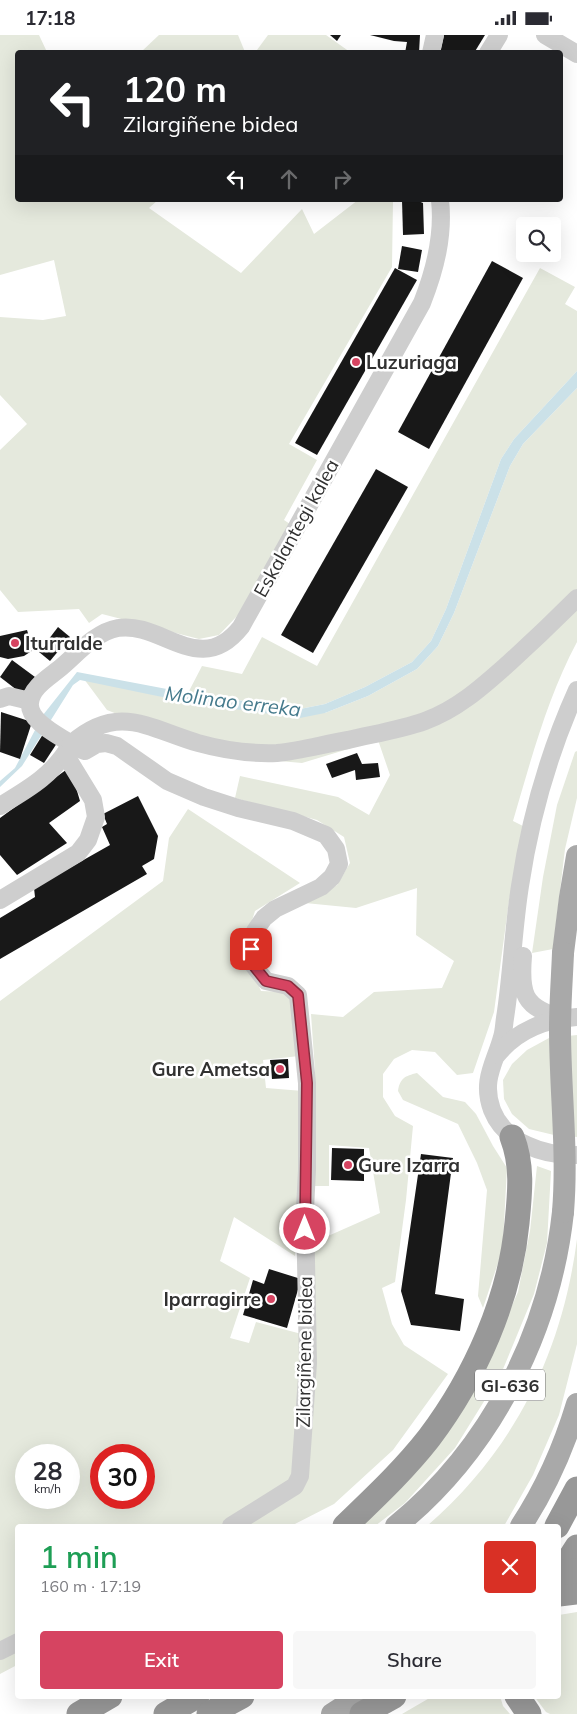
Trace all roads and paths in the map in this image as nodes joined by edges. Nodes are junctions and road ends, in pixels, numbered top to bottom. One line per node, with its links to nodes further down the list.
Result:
1 (435, 35): 6 (street)
2 (498, 35): 7 (street)
3 (545, 35): 8 (street)
4 (564, 35): 5 (street)
5 (577, 43)
6 (432, 50)
7 (490, 50)
8 (577, 54)
9 (440, 202): 13 (street, Eskalantegi kalea)
10 (577, 598): 15 (street)
11 (577, 690): 19 (street)
12 (0, 699): 13 (street)
13 (30, 701): 15 (street)
14 (577, 718): 19 (street)
15 (68, 749): 16 (street); 18 (street); 26 (street, Zilargiñene bidea)
16 (0, 806)
17 (577, 856): 28 (main road, GI-636, bridge)
18 (0, 900)
19 (515, 973): 20 (street); 21 (street)
20 (570, 1017): 21 (street)
21 (491, 1066): 22 (street)
22 (512, 1137): 23 (street); 27 (highway)
23 (577, 1155)
24 (577, 1404): 29 (main road)
25 (577, 1489): 30 (highway)
26 (234, 1524)
27 (347, 1524)
28 (398, 1524)
29 (522, 1524)
30 (558, 1524)
31 (577, 1547): 32 (highway)
32 (567, 1583)
33 (15, 1644): 34 (street)
34 (0, 1651)
35 (105, 1699): 41 (highway)
36 (192, 1699): 42 (highway)
37 (236, 1699): 43 (highway)
38 (355, 1699): 44 (main road)
39 (389, 1699): 45 (highway)
40 (519, 1699): 46 (highway)
41 (79, 1714)
42 (166, 1714)
43 (209, 1714)
44 (332, 1714)
45 (362, 1714)
46 (529, 1714)

